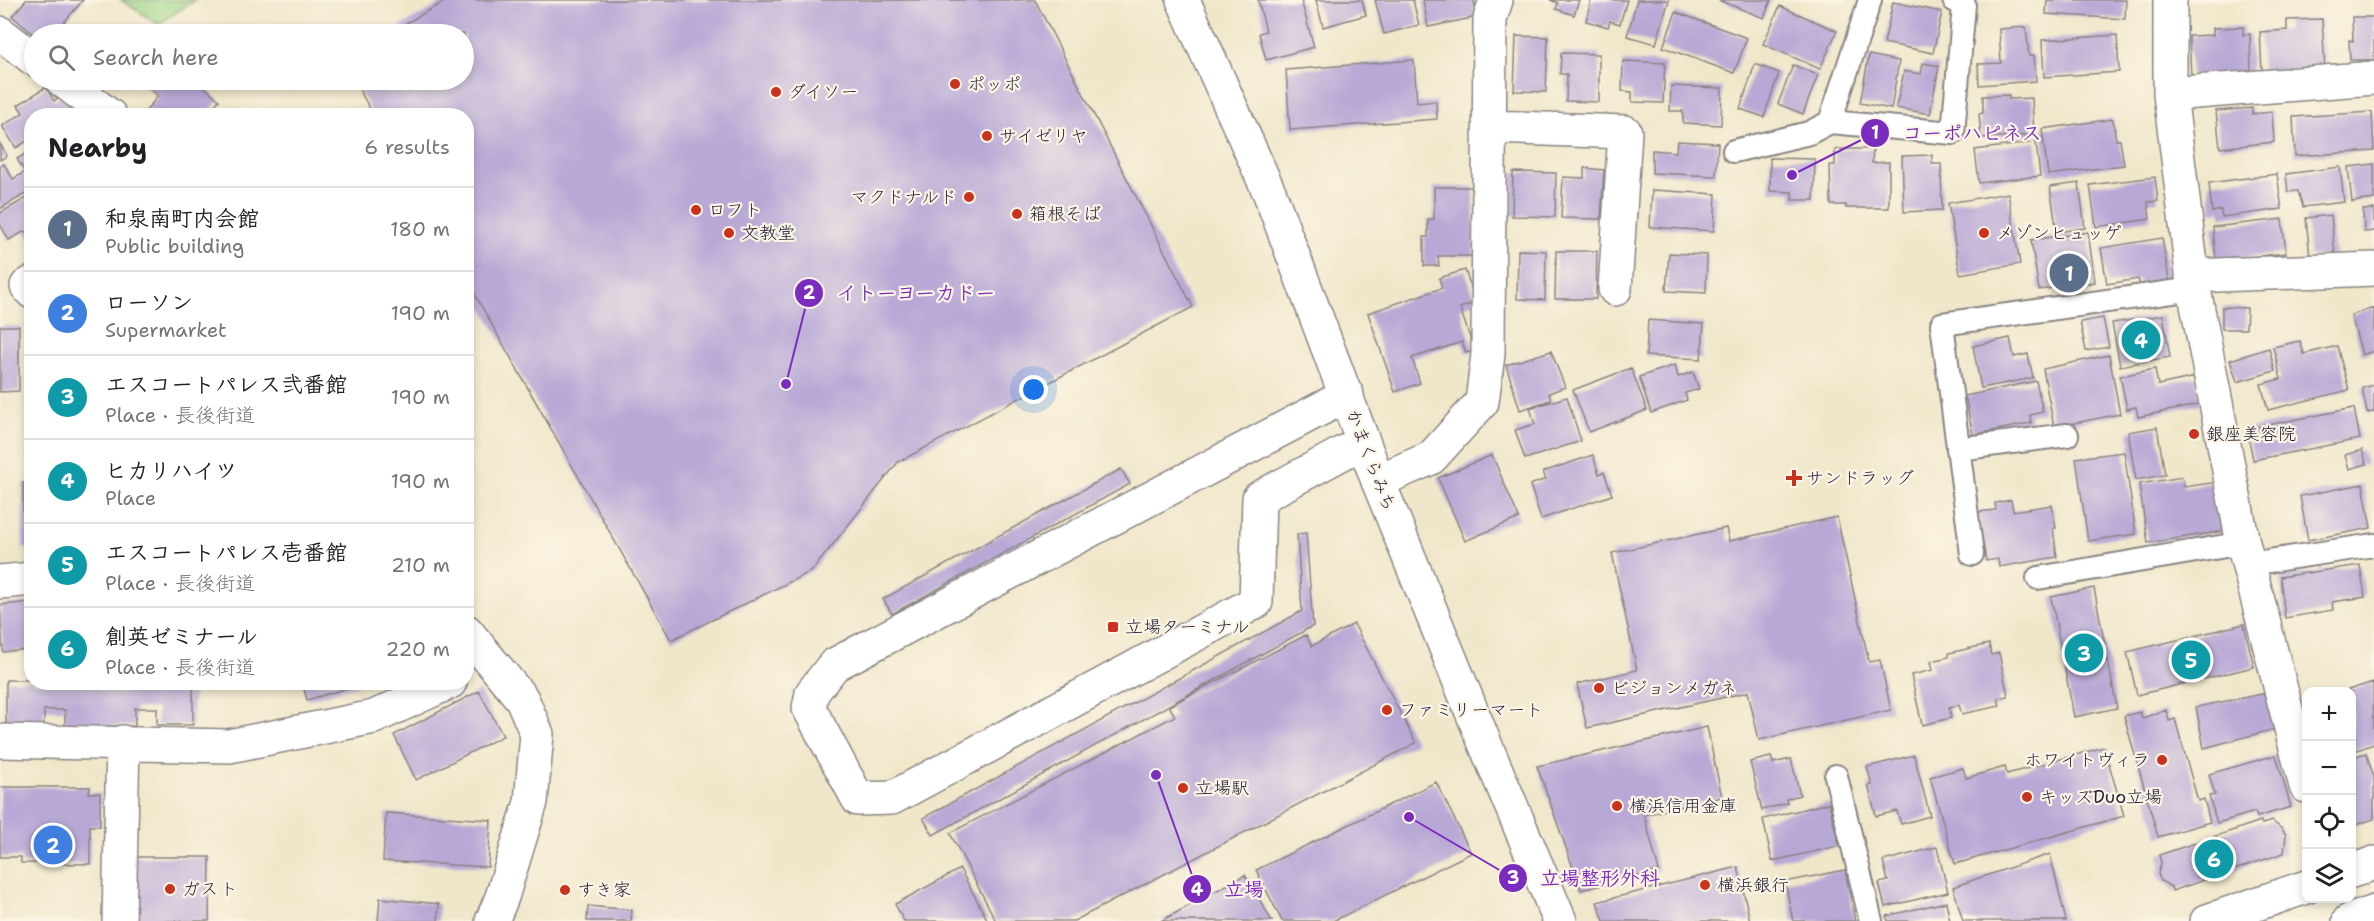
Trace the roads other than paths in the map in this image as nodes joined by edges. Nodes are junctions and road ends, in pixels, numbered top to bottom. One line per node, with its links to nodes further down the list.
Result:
1 (1183, 0): 18 (street, かまくらみち)
2 (1496, 0): 13 (street)
3 (1870, 0): 12 (lane)
4 (1954, 0): 12 (lane)
5 (2170, 0): 10 (street)
6 (0, 33): 7 (street)
7 (24, 51)
8 (2374, 78): 10 (street)
9 (75, 90): 11 (street)
10 (2170, 94): 16 (street)
11 (99, 108)
12 (1830, 122): 14 (lane)
13 (1491, 127): 17 (street); 22 (street)
14 (1734, 151)
15 (2374, 269): 16 (street)
16 (2193, 283): 21 (lane); 24 (street)
17 (1615, 289)
18 (1347, 395): 20 (street, かまくらみち); 20 (street)
19 (2067, 435): 21 (lane)
20 (1364, 442): 22 (street, かまくらみち)
21 (1958, 449): 25 (lane)
22 (1378, 481): 42 (street, かまくらみち)
23 (2374, 545): 24 (lane)
24 (2246, 553): 26 (lane); 34 (street)
25 (1972, 554)
26 (2038, 578)
27 (24, 580): 28 (street)
28 (0, 582)
29 (474, 654): 30 (street)
30 (479, 669): 41 (street)
31 (433, 690): 33 (street)
32 (0, 741): 33 (street)
33 (123, 742): 40 (street)
34 (2302, 767)
35 (1836, 776): 43 (lane)
36 (2374, 863): 37 (street)
37 (2356, 870)
38 (2302, 889): 44 (street)
39 (2374, 912): 45 (street)
40 (119, 921)
41 (492, 921)
42 (1560, 921)
43 (1871, 921)
44 (2207, 921)
45 (2349, 921)

